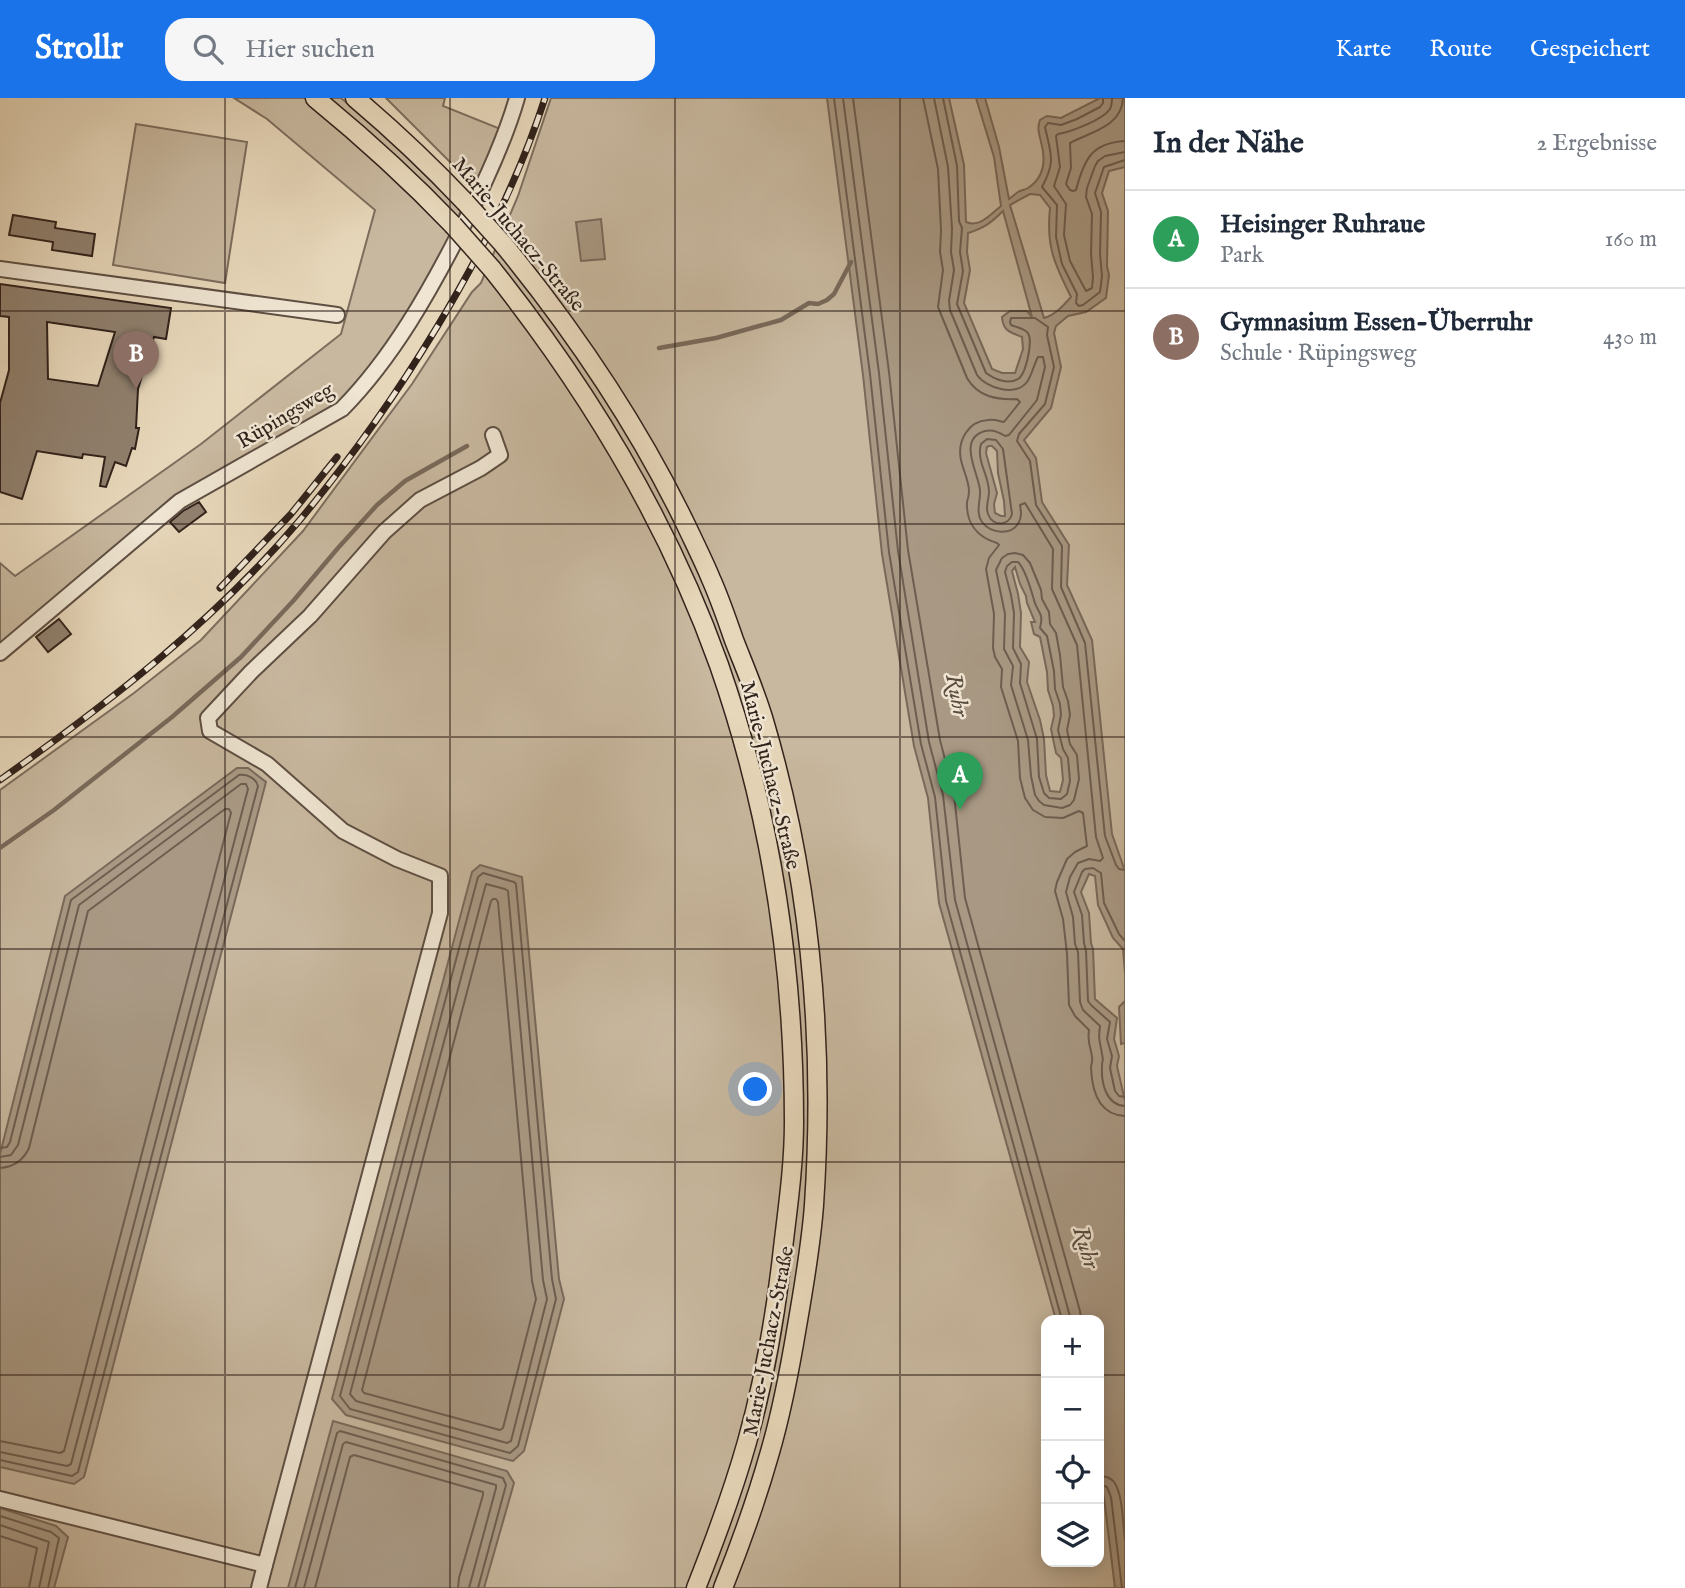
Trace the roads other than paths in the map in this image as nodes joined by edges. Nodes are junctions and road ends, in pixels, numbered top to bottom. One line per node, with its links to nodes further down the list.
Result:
1 (315, 98): 11 (main road, Marie-Juchacz-Straße, bridge)
2 (355, 98): 12 (main road, Marie-Juchacz-Straße, bridge)
3 (517, 98): 7 (street, Rüpingsweg)
4 (0, 269): 5 (street)
5 (337, 315)
6 (493, 435): 9 (street)
7 (0, 653)
8 (0, 1499): 9 (street)
9 (265, 1565): 10 (street)
10 (259, 1588)
11 (696, 1588)
12 (723, 1588)

